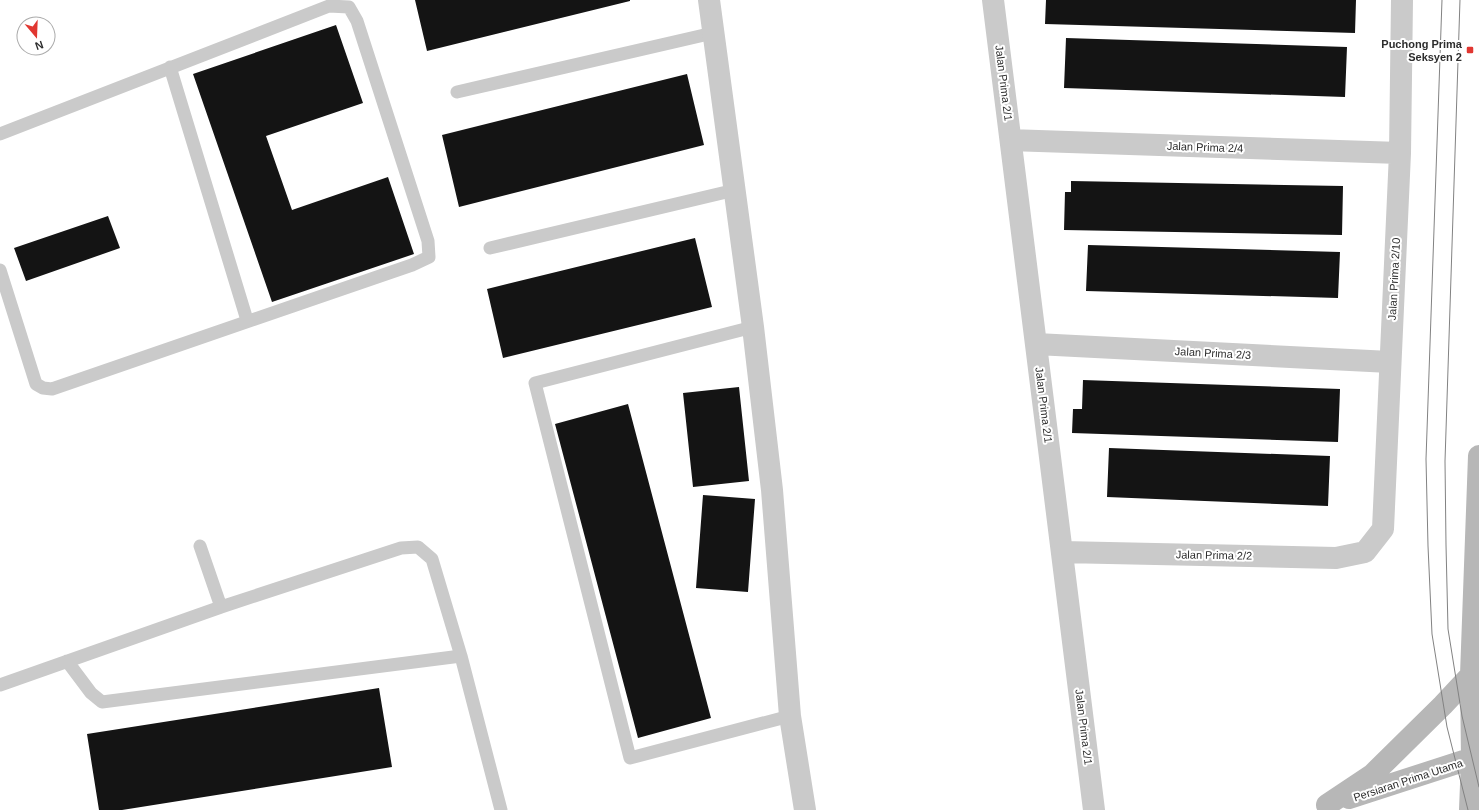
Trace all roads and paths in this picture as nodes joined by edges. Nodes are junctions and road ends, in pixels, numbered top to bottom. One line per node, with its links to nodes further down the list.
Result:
1 (708, 0): 4 (street)
2 (993, 0): 8 (street, Jalan Prima 2/1)
3 (1402, 0): 9 (street, Jalan Prima 2/10)
4 (713, 33): 6 (lane); 10 (street)
5 (170, 68): 7 (lane); 13 (lane); 13 (lane)
6 (457, 92)
7 (0, 134)
8 (1011, 140): 9 (street, Jalan Prima 2/4); 15 (street, Jalan Prima 2/1)
9 (1400, 154): 16 (street, Jalan Prima 2/10)
10 (735, 190): 11 (lane); 14 (street)
11 (490, 248)
12 (0, 270): 13 (lane)
13 (247, 320)
14 (753, 326): 26 (street); 26 (lane)
15 (1036, 344): 16 (street, Jalan Prima 2/3); 19 (street, Jalan Prima 2/1)
16 (1390, 362): 20 (street, Jalan Prima 2/10)
17 (1479, 456): 24 (main road)
18 (200, 546): 21 (lane)
19 (1062, 552): 20 (street, Jalan Prima 2/2); 32 (street, Jalan Prima 2/1)
20 (1366, 552)
21 (221, 607): 22 (lane); 23 (lane)
22 (461, 656): 23 (lane); 30 (lane)
23 (67, 662): 25 (lane)
24 (1471, 675): 27 (main road); 29 (main road)
25 (0, 684)
26 (790, 716): 31 (street)
27 (1475, 758): 29 (main road, Persiaran Prima Utama); 33 (main road)
28 (1479, 807): 33 (main road)
29 (1320, 808)
30 (501, 810)
31 (805, 810)
32 (1094, 810)
33 (1470, 810)

